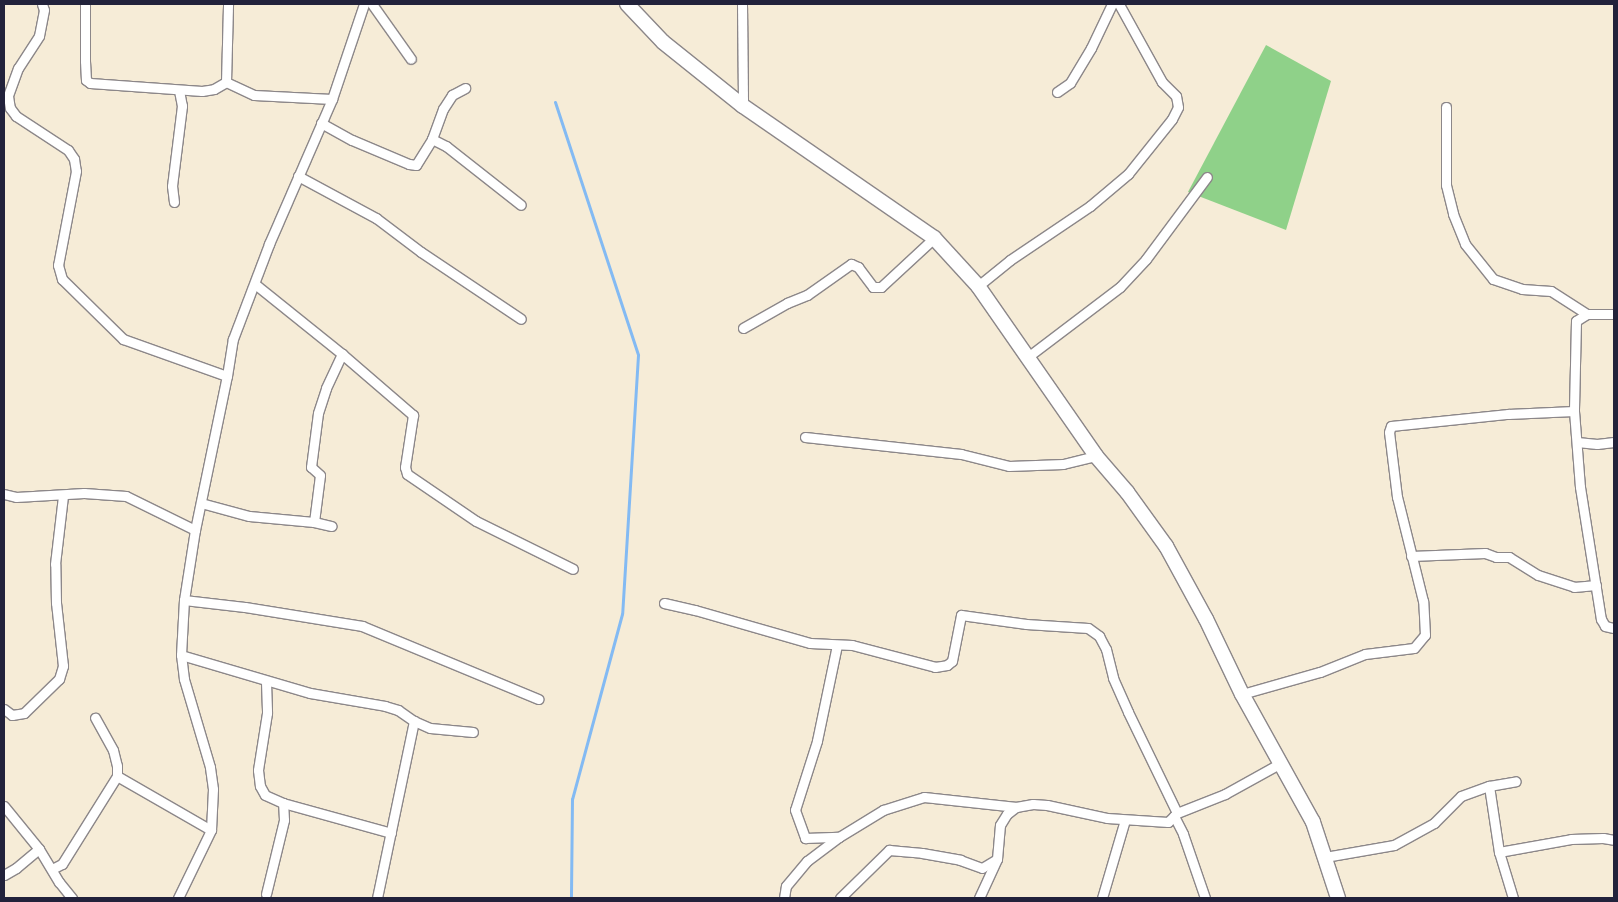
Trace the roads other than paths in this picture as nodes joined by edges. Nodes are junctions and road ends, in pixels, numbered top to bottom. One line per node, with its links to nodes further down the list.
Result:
1 (42, 4): 34 (street)
2 (85, 4): 14 (street)
3 (228, 4): 12 (street)
4 (364, 4): 16 (street)
5 (372, 4): 11 (street)
6 (627, 4): 17 (street)
7 (742, 4): 17 (street)
8 (1102, 4): 10 (street)
9 (1120, 4): 27 (street)
10 (1111, 7): 15 (street)
11 (411, 59)
12 (226, 82): 14 (street); 16 (street)
13 (465, 88): 20 (street)
14 (180, 90): 23 (street)
15 (1057, 92)
16 (332, 99): 19 (street)
17 (743, 106): 25 (street)
18 (1446, 108): 28 (street)
19 (321, 123): 20 (street); 21 (street)
20 (432, 139): 24 (street)
21 (298, 176): 26 (street); 30 (street)
22 (1207, 177): 33 (street)
23 (174, 202)
24 (521, 205)
25 (934, 238): 27 (street); 31 (street)
26 (255, 284): 32 (street); 34 (street)
27 (978, 286): 33 (street)
28 (1587, 314): 29 (street); 35 (street)
29 (1614, 314)
30 (521, 318)
31 (743, 328)
32 (342, 354): 43 (street); 47 (street)
33 (1028, 356): 39 (street)
34 (228, 376): 42 (street)
35 (1574, 411): 37 (street); 46 (street)
36 (804, 437): 39 (street)
37 (1577, 442): 38 (street); 48 (street)
38 (1614, 442)
39 (1096, 456): 55 (street)
40 (4, 494): 41 (street)
41 (63, 496): 45 (street); 57 (street)
42 (201, 503): 43 (street); 45 (street)
43 (314, 522): 44 (street)
44 (332, 526)
45 (194, 530): 49 (street)
46 (1411, 556): 48 (street); 55 (street)
47 (573, 570)
48 (1596, 585): 51 (street)
49 (184, 600): 53 (street); 56 (street)
50 (664, 603): 52 (street)
51 (1614, 628)
52 (837, 645): 68 (street); 72 (street)
53 (181, 655): 54 (street); 70 (street)
54 (266, 682): 59 (street); 65 (street)
55 (1242, 694): 61 (street)
56 (538, 699)
57 (4, 709)
58 (95, 718): 62 (street)
59 (414, 721): 60 (street); 71 (street)
60 (472, 732)
61 (1281, 763): 68 (street); 76 (street)
62 (117, 776): 70 (street); 78 (street)
63 (1516, 781): 64 (street)
64 (1490, 786): 75 (street); 76 (street)
65 (283, 803): 71 (street); 80 (street)
66 (4, 806): 74 (street)
67 (1016, 807): 69 (street); 72 (street); 77 (street)
68 (1176, 814): 69 (street); 88 (street)
69 (1125, 820): 87 (street)
70 (212, 830): 82 (street)
71 (391, 833): 83 (street)
72 (839, 837): 84 (street)
73 (1614, 840): 75 (street)
74 (39, 849): 78 (street); 79 (street)
75 (1499, 852): 90 (street)
76 (1325, 858): 89 (street)
77 (997, 859): 85 (street); 86 (street)
78 (52, 869): 81 (street)
79 (4, 875)
80 (266, 894)
81 (72, 898)
82 (178, 898)
83 (378, 898)
84 (784, 898)
85 (840, 898)
86 (979, 898)
87 (1102, 898)
88 (1205, 898)
89 (1338, 898)
90 (1513, 898)

